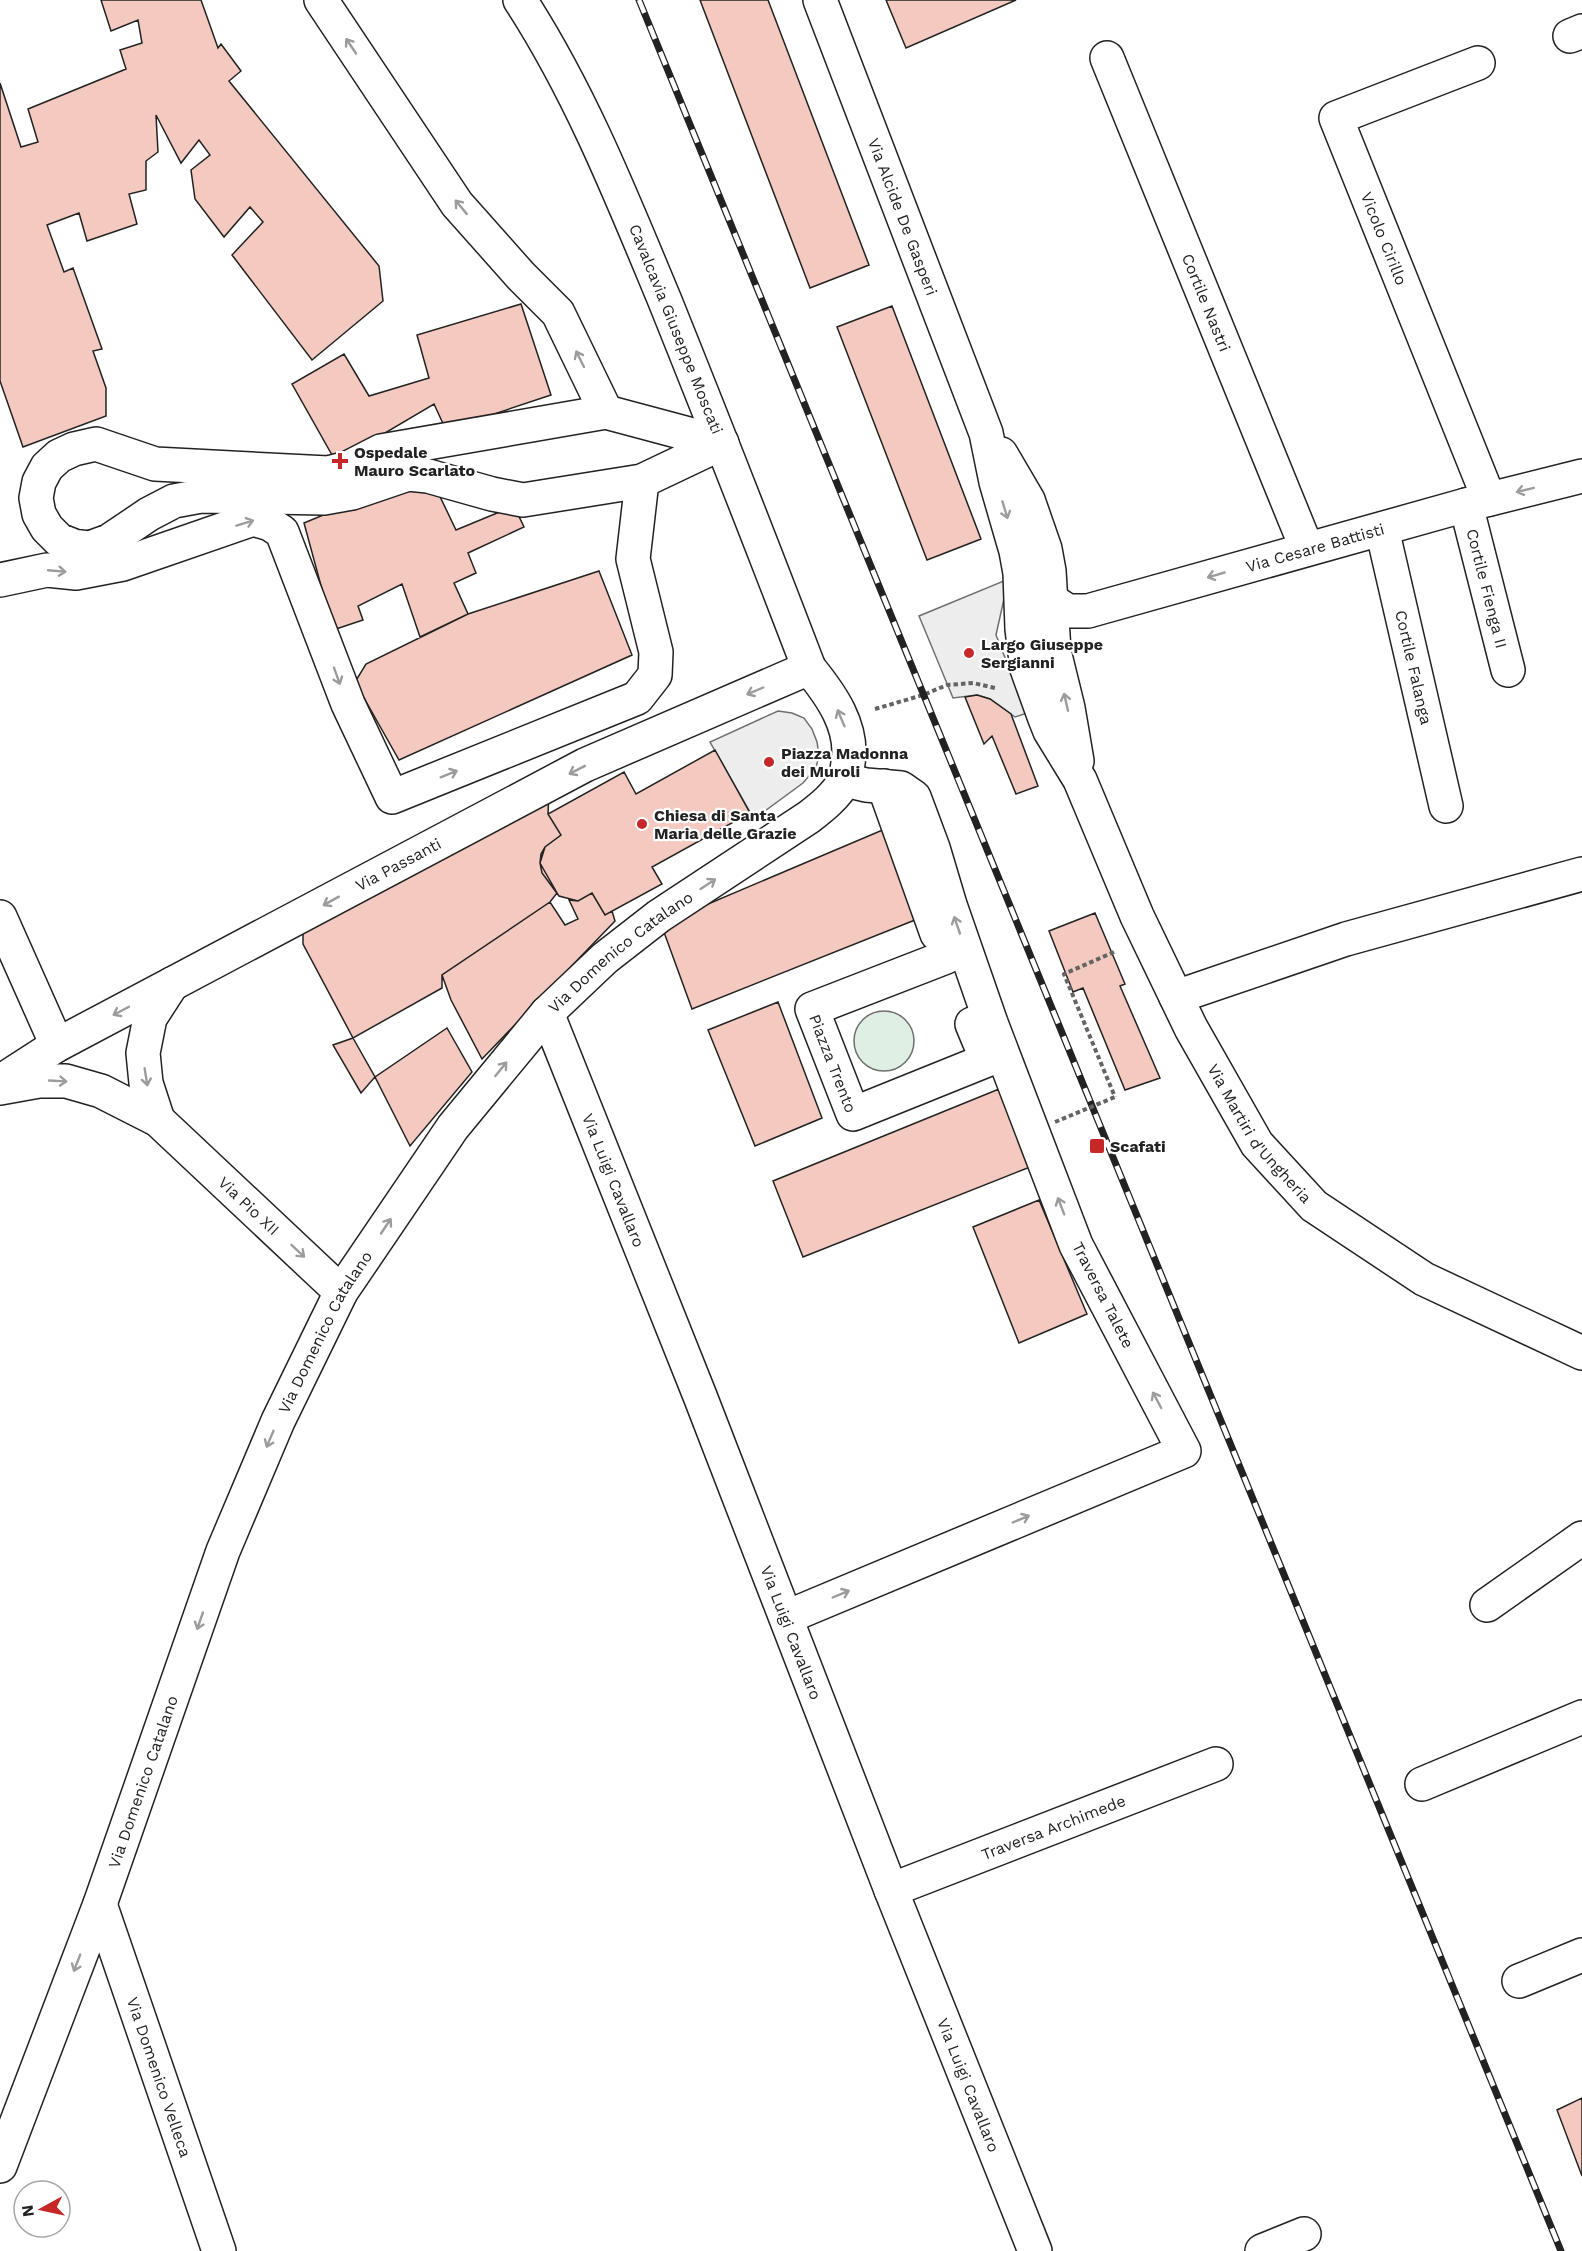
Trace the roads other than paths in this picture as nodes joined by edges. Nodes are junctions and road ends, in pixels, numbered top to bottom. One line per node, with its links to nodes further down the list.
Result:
1 (321, 0): 6 (street, one-way to 1)
2 (520, 0): 8 (street, Cavalcavia Giuseppe Moscati)
3 (820, 0): 7 (street, Via Alcide De Gasperi)
4 (1107, 58): 13 (street, Cortile Nastri)
5 (1478, 63): 11 (street, Vicolo Cirillo)
6 (606, 412): 8 (street); 10 (street)
7 (986, 433): 15 (street, Via Alcide De Gasperi); 16 (street, Via Alcide De Gasperi, one-way to 16)
8 (722, 443): 10 (street); 17 (street, Cavalcavia Giuseppe Moscati)
9 (1582, 476): 11 (street, Via Cesare Battisti, one-way to 11)
10 (642, 481): 14 (street, one-way to 10)
11 (1477, 502): 12 (street, Via Cesare Battisti); 18 (street, Cortile Fienga II)
12 (1382, 529): 13 (street, Via Cesare Battisti); 22 (street, Cortile Falanga)
13 (1307, 549): 15 (street, Via Cesare Battisti, one-way to 15)
14 (0, 580)
15 (1051, 600): 20 (street, Via Martiri d'Ungheria, one-way to 15)
16 (1022, 629): 20 (street, Via Martiri d'Ungheria)
17 (809, 668): 19 (street, one-way to 17); 26 (street, Via Passanti, one-way to 26)
18 (1508, 670)
19 (845, 780): 21 (street, Traversa Talete); 28 (street, Via Domenico Catalano, one-way to 19)
20 (1080, 780): 27 (street, Via Martiri d'Ungheria)
21 (884, 786): 25 (street, Piazza Trento); 37 (street, Traversa Talete, one-way to 21)
22 (1446, 806)
23 (1582, 874): 27 (street)
24 (0, 917): 29 (street)
25 (946, 957): 25 (street, Piazza Trento)
26 (172, 984): 29 (street, Via Passanti, one-way to 29); 32 (street, Via Pio XII, one-way to 32)
27 (1176, 997): 34 (street, Via Martiri d'Ungheria)
28 (547, 1013): 33 (street, Via Domenico Catalano, one-way to 28); 37 (street, Via Luigi Cavallaro)
29 (57, 1045): 30 (street, Via Passanti)
30 (0, 1082)
31 (0, 1088): 32 (street, Via Pio XII, one-way to 32)
32 (158, 1120): 33 (street, Via Pio XII, one-way to 33)
33 (341, 1292): 42 (street, Via Domenico Catalano, one-way to 42)
34 (1582, 1353)
35 (1582, 1538): 36 (street)
36 (1487, 1605)
37 (787, 1617): 41 (street, Via Luigi Cavallaro)
38 (1582, 1717): 40 (street)
39 (1216, 1764): 41 (street, Traversa Archimede)
40 (1422, 1784)
41 (891, 1890): 48 (street, Via Luigi Cavallaro)
42 (100, 1904): 45 (street, Via Domenico Catalano, one-way to 45); 47 (street, Via Domenico Velleca)
43 (1582, 1955): 44 (street)
44 (1519, 1981)
45 (0, 2166)
46 (1304, 2234): 49 (street)
47 (219, 2251)
48 (1035, 2251)
49 (1262, 2251)

